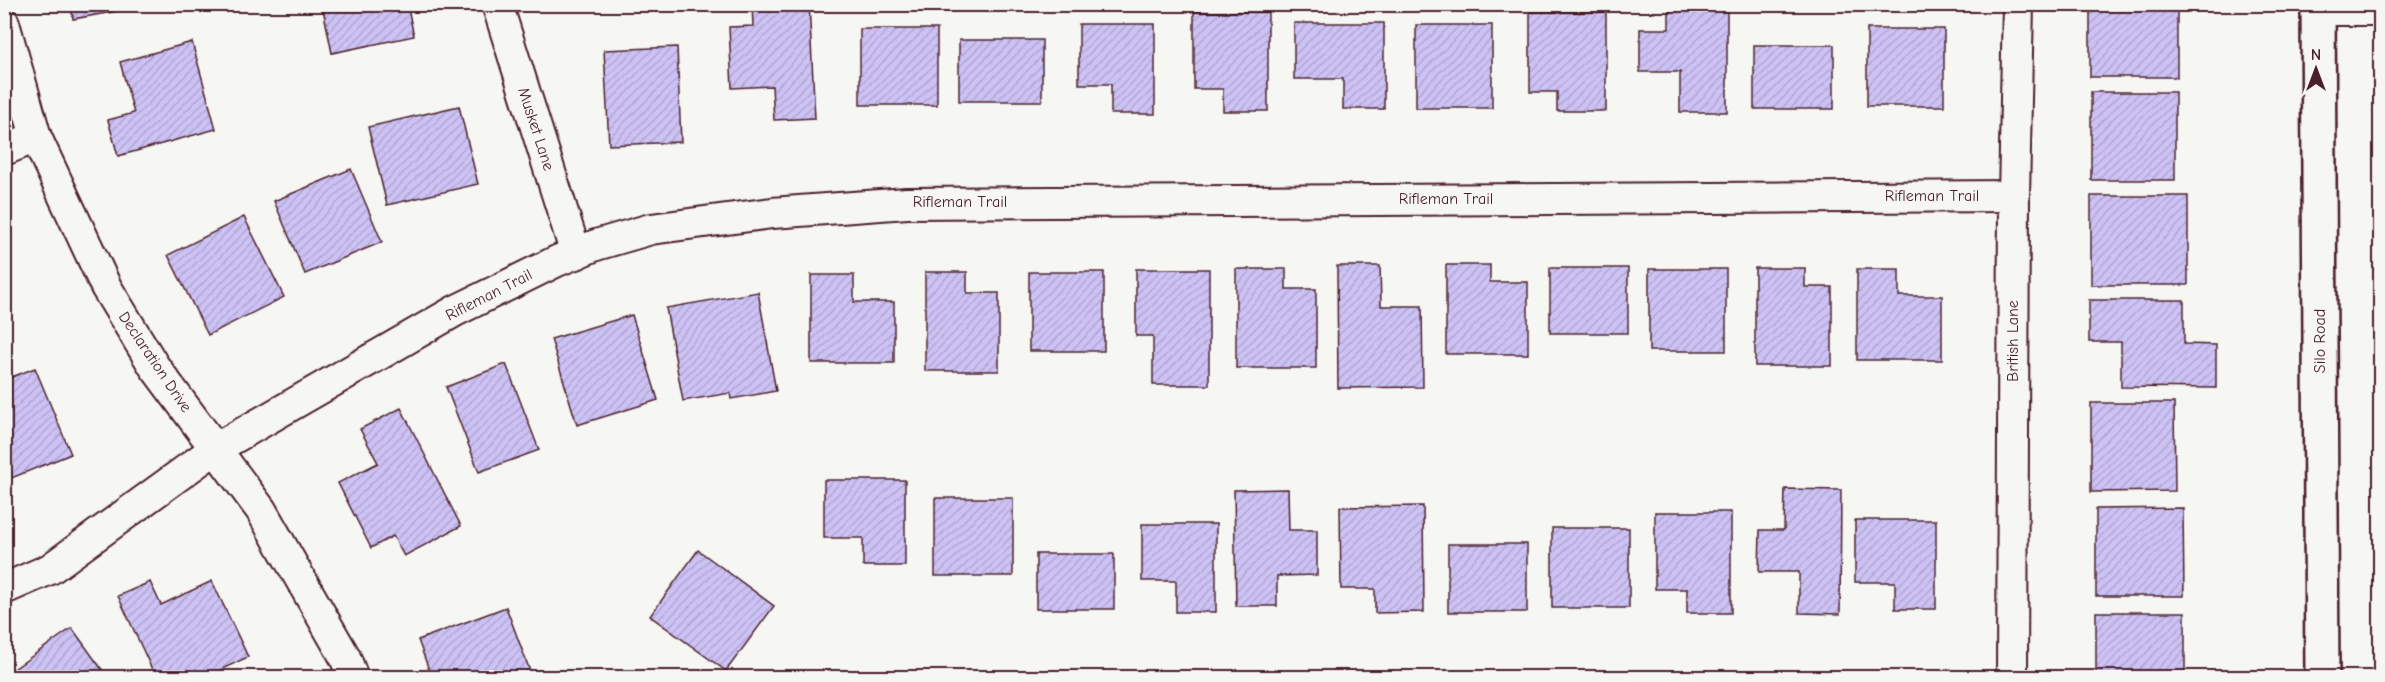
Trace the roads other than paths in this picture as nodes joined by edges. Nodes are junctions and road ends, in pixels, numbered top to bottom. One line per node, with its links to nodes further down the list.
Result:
1 (497, 4): 9 (street, Musket Lane)
2 (2018, 4): 8 (street, British Lane)
3 (2318, 7): 4 (street); 14 (street, Silo Road)
4 (2380, 10)
5 (4, 23): 6 (street, Declaration Drive)
6 (36, 137): 7 (street); 10 (street, Declaration Drive)
7 (4, 150)
8 (2014, 196): 9 (street, Rifleman Trail); 13 (street, British Lane)
9 (576, 254): 10 (street, Rifleman Trail)
10 (215, 449): 11 (street, Rifleman Trail); 12 (street, Declaration Drive)
11 (4, 589)
12 (353, 678)
13 (2012, 678)
14 (2322, 678)

